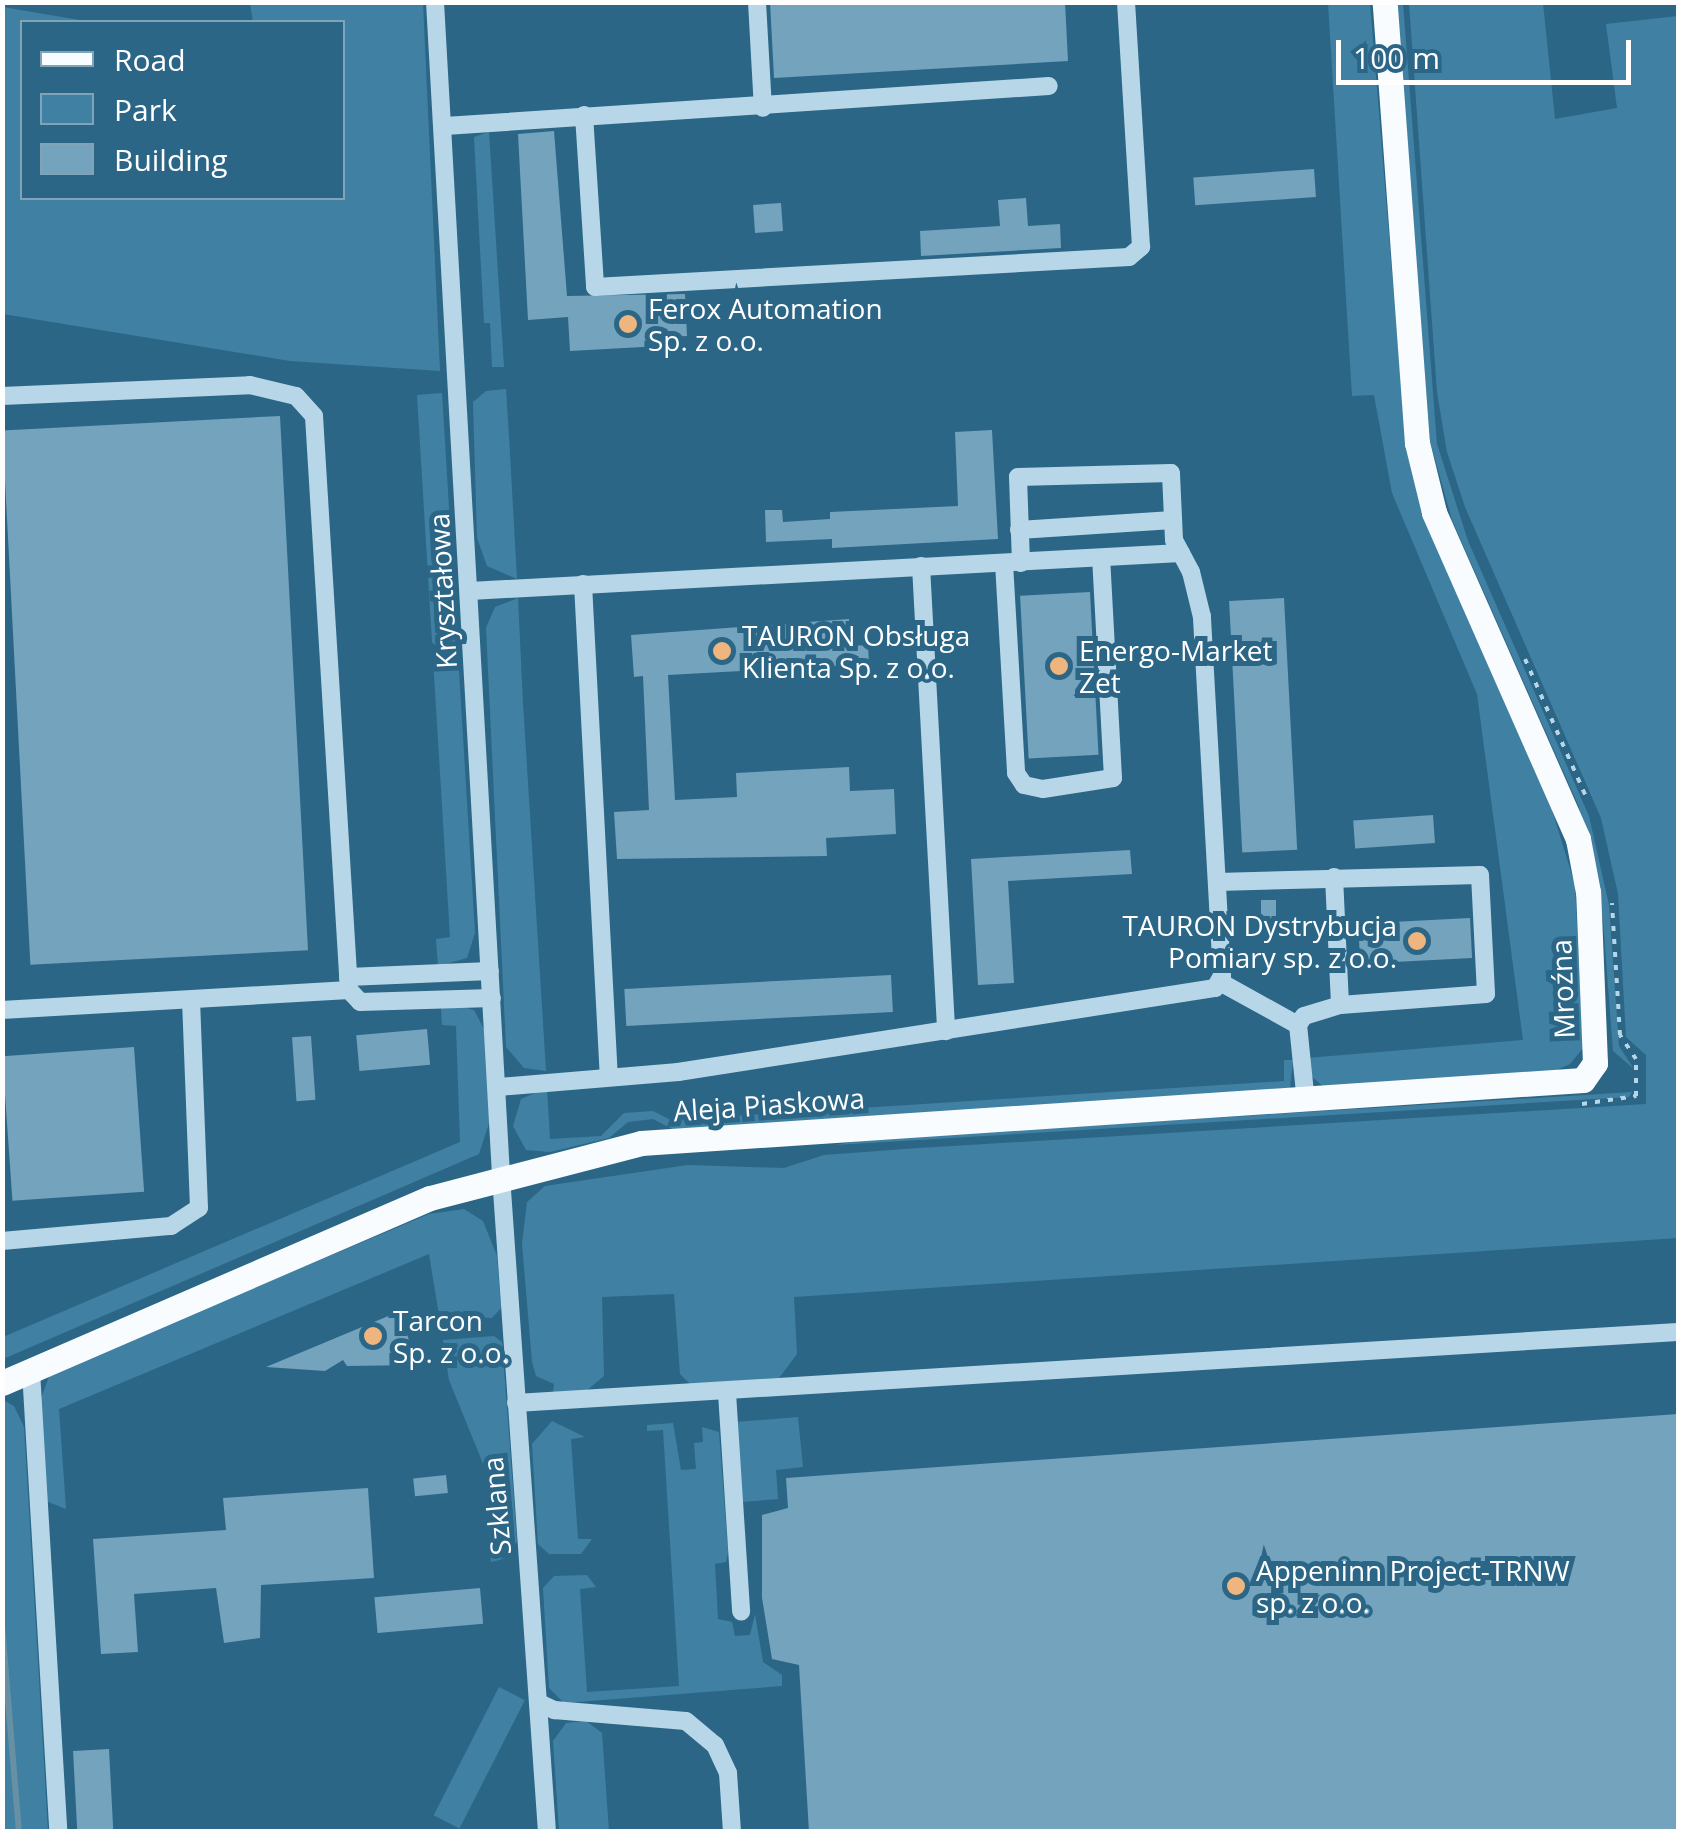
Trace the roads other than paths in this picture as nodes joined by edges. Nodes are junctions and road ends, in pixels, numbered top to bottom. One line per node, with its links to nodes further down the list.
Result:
1 (436, 2): 8 (street, Kryształowa)
2 (757, 2): 6 (street)
3 (1126, 2): 7 (street)
4 (1385, 2): 30 (main road, Mroźna)
5 (1049, 86): 6 (street)
6 (763, 108): 7 (street)
7 (584, 116): 8 (street)
8 (446, 126): 17 (street, Kryształowa)
9 (2, 396): 22 (street)
10 (1173, 520): 11 (street); 11 (street); 12 (street)
11 (1018, 530): 14 (street)
12 (1181, 553): 13 (street); 19 (street)
13 (1101, 559): 14 (street); 14 (street)
14 (1013, 563): 15 (street)
15 (921, 566): 16 (street); 28 (street)
16 (582, 584): 17 (street); 29 (street)
17 (470, 590): 20 (street, Kryształowa)
18 (1334, 877): 19 (street); 25 (street); 25 (street)
19 (1217, 882): 21 (street)
20 (490, 971): 22 (street); 23 (street, Kryształowa)
21 (1220, 982): 27 (street); 28 (street)
22 (348, 984): 23 (street); 24 (street)
23 (492, 998): 31 (street, Kryształowa)
24 (191, 1003): 26 (street); 34 (street)
25 (1340, 1005): 27 (street)
26 (2, 1010)
27 (1298, 1025): 32 (street)
28 (946, 1031): 29 (street)
29 (609, 1074): 31 (street)
30 (1583, 1080): 32 (main road, Aleja Piaskowa)
31 (499, 1086): 33 (street, Kryształowa)
32 (1306, 1102): 33 (main road, Aleja Piaskowa)
33 (501, 1176): 36 (main road, Aleja Piaskowa); 39 (street, Szklana)
34 (2, 1240)
35 (1678, 1332): 38 (street)
36 (32, 1371): 37 (main road, Aleja Piaskowa); 42 (street)
37 (2, 1383)
38 (727, 1393): 39 (street); 40 (street)
39 (516, 1403): 41 (street, Szklana)
40 (741, 1612)
41 (540, 1703): 43 (street, Szklana); 44 (street)
42 (58, 1832)
43 (548, 1832)
44 (732, 1832)

